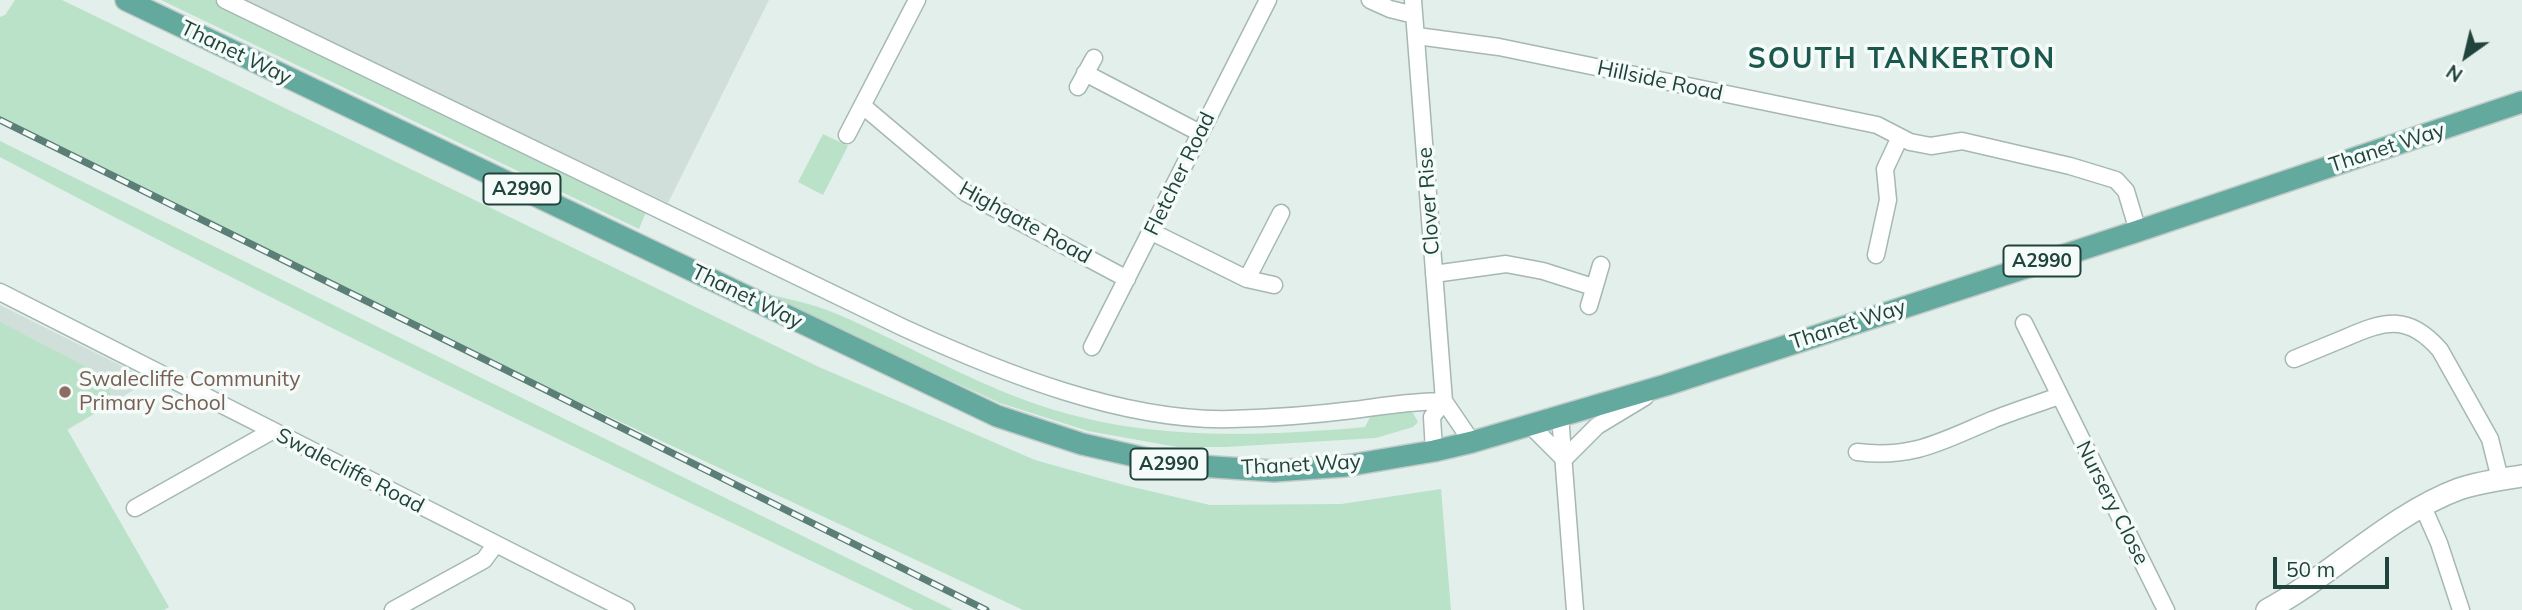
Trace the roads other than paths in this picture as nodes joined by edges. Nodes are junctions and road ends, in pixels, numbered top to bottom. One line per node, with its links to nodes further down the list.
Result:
1 (126, 0): 36 (main road, Thanet Way / A2990)
2 (225, 0): 31 (street)
3 (917, 0): 10 (street)
4 (1268, 0): 11 (street, Fletcher Road)
5 (1370, 0): 6 (street)
6 (1414, 8): 7 (street, Clover Rise)
7 (1417, 36): 13 (street, Hillside Road); 19 (street, Clover Rise)
8 (1094, 58): 11 (street)
9 (2522, 102): 15 (main road, Thanet Way / A2990)
10 (863, 106): 12 (street); 20 (street, Highgate Road)
11 (1200, 133): 16 (street, Fletcher Road)
12 (847, 135)
13 (1900, 137): 15 (street, Hillside Road); 17 (street)
14 (1281, 213): 21 (street)
15 (2138, 231): 29 (main road, Thanet Way / A2990)
16 (1152, 232): 20 (street, Fletcher Road); 21 (street)
17 (1876, 255)
18 (1601, 265): 23 (street)
19 (1434, 274): 23 (street); 31 (street, Clover Rise)
20 (1127, 279): 27 (street, Fletcher Road)
21 (1247, 279): 22 (street)
22 (1274, 285)
23 (1593, 287): 25 (street)
24 (0, 292): 34 (street, Swalecliffe Road)
25 (1589, 306)
26 (2024, 323): 30 (street, Nursery Close)
27 (1092, 347)
28 (2294, 359): 40 (street)
29 (1666, 385): 32 (main road, Thanet Way / A2990); 38 (street)
30 (2059, 396): 37 (street); 47 (street, Nursery Close)
31 (1444, 401): 35 (street, Clover Rise); 36 (street, Clover Rise)
32 (1560, 415): 33 (main road, Thanet Way / A2990); 38 (street)
33 (1530, 425): 35 (main road, Thanet Way / A2990); 38 (street)
34 (272, 431): 42 (street); 43 (street, Swalecliffe Road)
35 (1472, 442): 36 (main road, Thanet Way / A2990)
36 (1434, 451)
37 (1857, 452)
38 (1564, 459): 46 (street)
39 (2522, 476): 40 (street)
40 (2500, 479): 41 (street)
41 (2423, 507): 48 (street); 49 (street)
42 (135, 509)
43 (495, 545): 44 (street); 45 (street, Swalecliffe Road)
44 (393, 610)
45 (626, 610)
46 (1575, 610)
47 (2166, 610)
48 (2267, 610)
49 (2461, 610)

